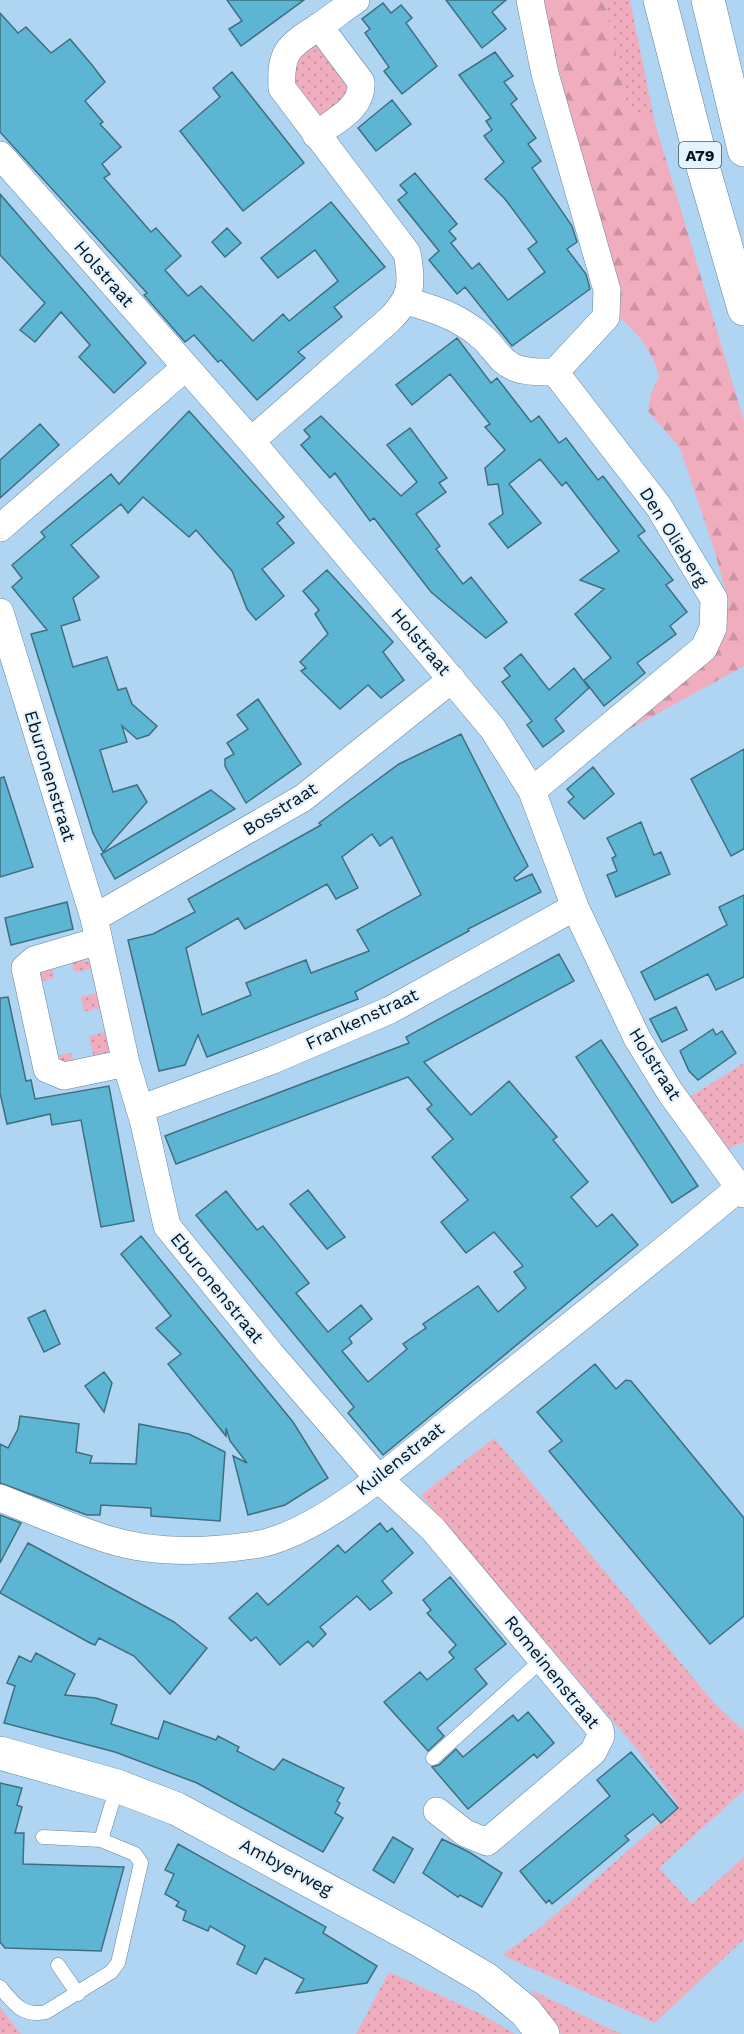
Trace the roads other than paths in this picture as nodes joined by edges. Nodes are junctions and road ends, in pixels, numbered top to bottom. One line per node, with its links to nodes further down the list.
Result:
1 (356, 0): 5 (street)
2 (530, 0): 12 (street)
3 (660, 0): 10 (main road, A79)
4 (708, 0): 7 (main road, A79)
5 (319, 26): 6 (street); 6 (street)
6 (316, 135): 9 (street)
7 (744, 150)
8 (0, 155): 11 (street, Holstraat)
9 (406, 301): 12 (street); 13 (street)
10 (744, 309)
11 (186, 367): 13 (street, Holstraat); 14 (street)
12 (555, 372): 17 (street, Den Olieberg)
13 (251, 441): 16 (street, Holstraat)
14 (0, 528)
15 (0, 612): 19 (street, Eburonenstraat)
16 (452, 679): 17 (street, Holstraat); 19 (street, Bosstraat)
17 (532, 791): 18 (street, Holstraat)
18 (575, 907): 21 (street, Frankenstraat); 22 (street, Holstraat)
19 (96, 930): 20 (street, Eburonenstraat); 20 (street)
20 (126, 1063): 21 (street, Eburonenstraat)
21 (140, 1109): 23 (street, Eburonenstraat)
22 (742, 1191): 23 (street, Kuilenstraat)
23 (378, 1478): 24 (street, Kuilenstraat); 25 (street, Romeinenstraat)
24 (0, 1498)
25 (543, 1659): 27 (lane); 29 (street, Romeinenstraat)
26 (0, 1753): 28 (main road, Ambyerweg)
27 (433, 1758)
28 (117, 1786): 31 (lane); 35 (main road, Ambyerweg)
29 (437, 1811)
30 (43, 1837): 31 (lane)
31 (101, 1840): 34 (lane)
32 (58, 1965): 34 (lane)
33 (0, 1988): 34 (lane)
34 (78, 1994)
35 (543, 2034)

